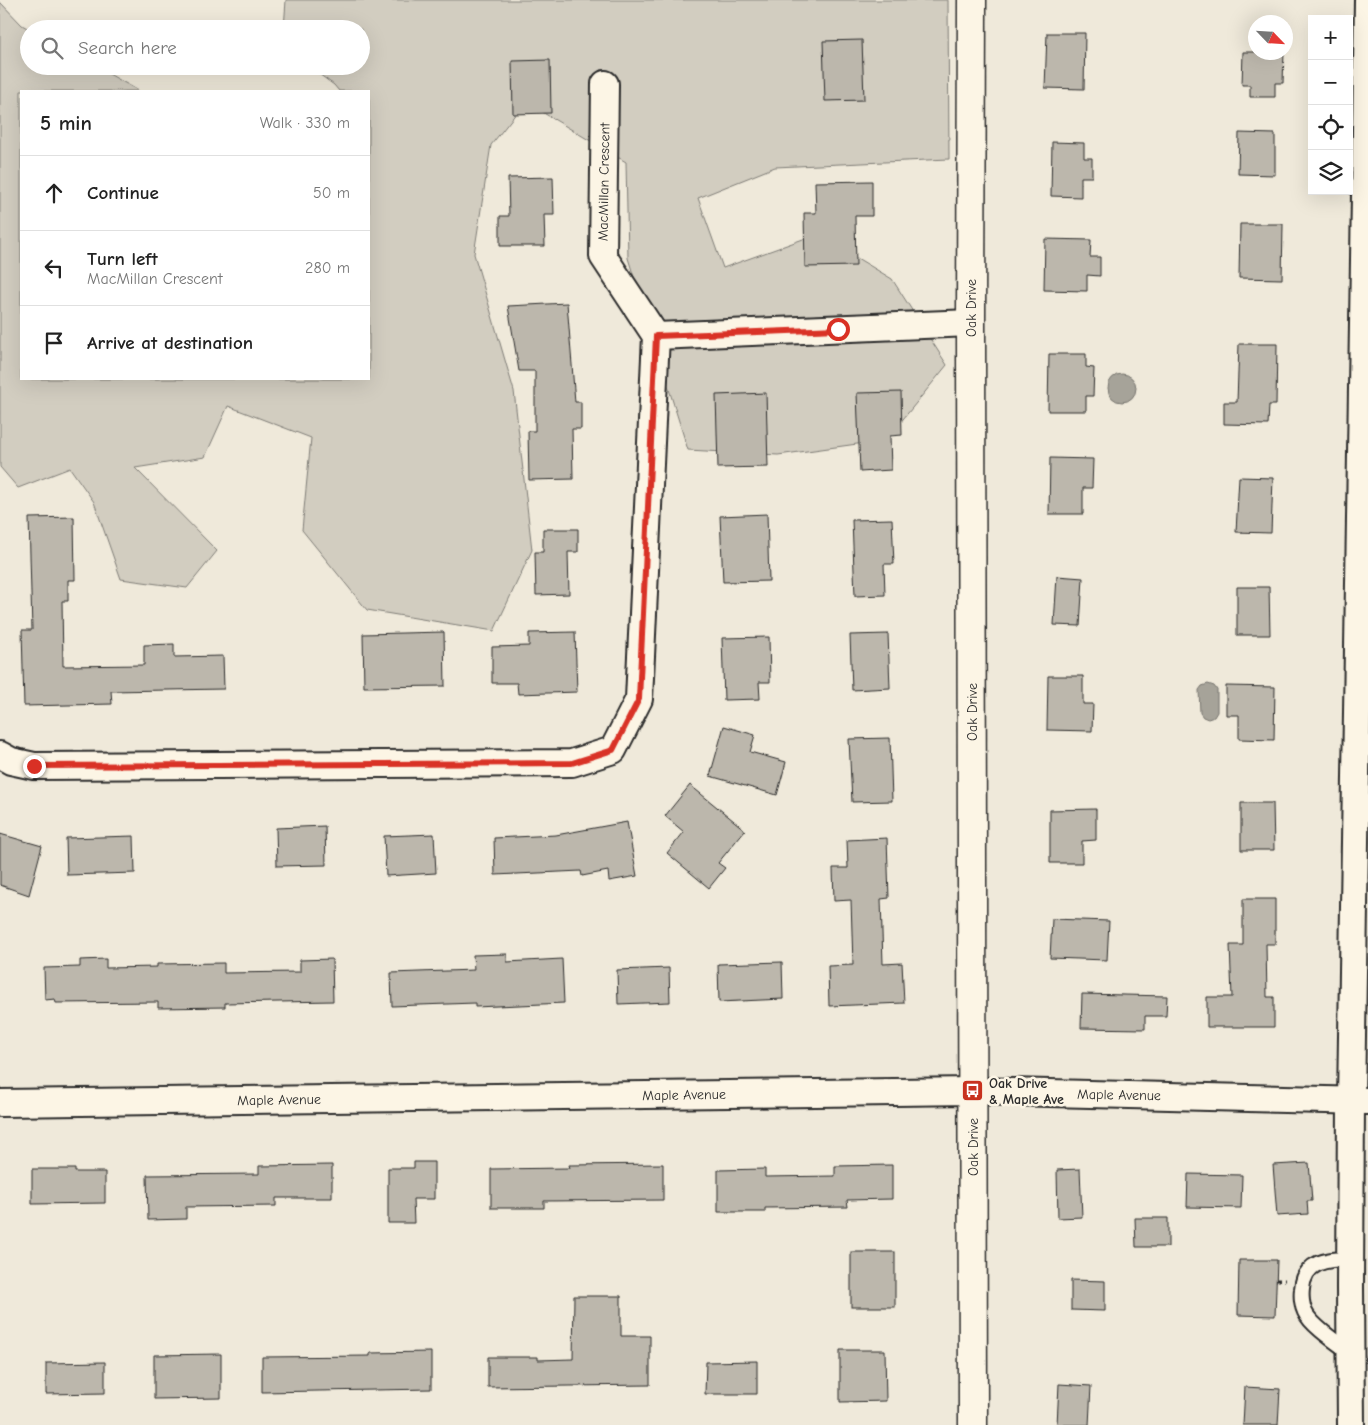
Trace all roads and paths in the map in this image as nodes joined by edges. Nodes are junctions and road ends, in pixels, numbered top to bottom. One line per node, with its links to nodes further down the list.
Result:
1 (972, 0): 4 (street, Oak Drive)
2 (1368, 0): 8 (street)
3 (605, 84): 5 (street, MacMillan Crescent)
4 (971, 323): 5 (street); 7 (street, Oak Drive)
5 (656, 336): 6 (street)
6 (0, 755)
7 (974, 1091): 8 (street, Maple Avenue); 9 (street, Maple Avenue); 12 (street, Oak Drive)
8 (1360, 1101): 10 (street)
9 (0, 1103)
10 (1350, 1258): 11 (street); 11 (lane)
11 (1351, 1353): 13 (street)
12 (973, 1425)
13 (1352, 1425)

